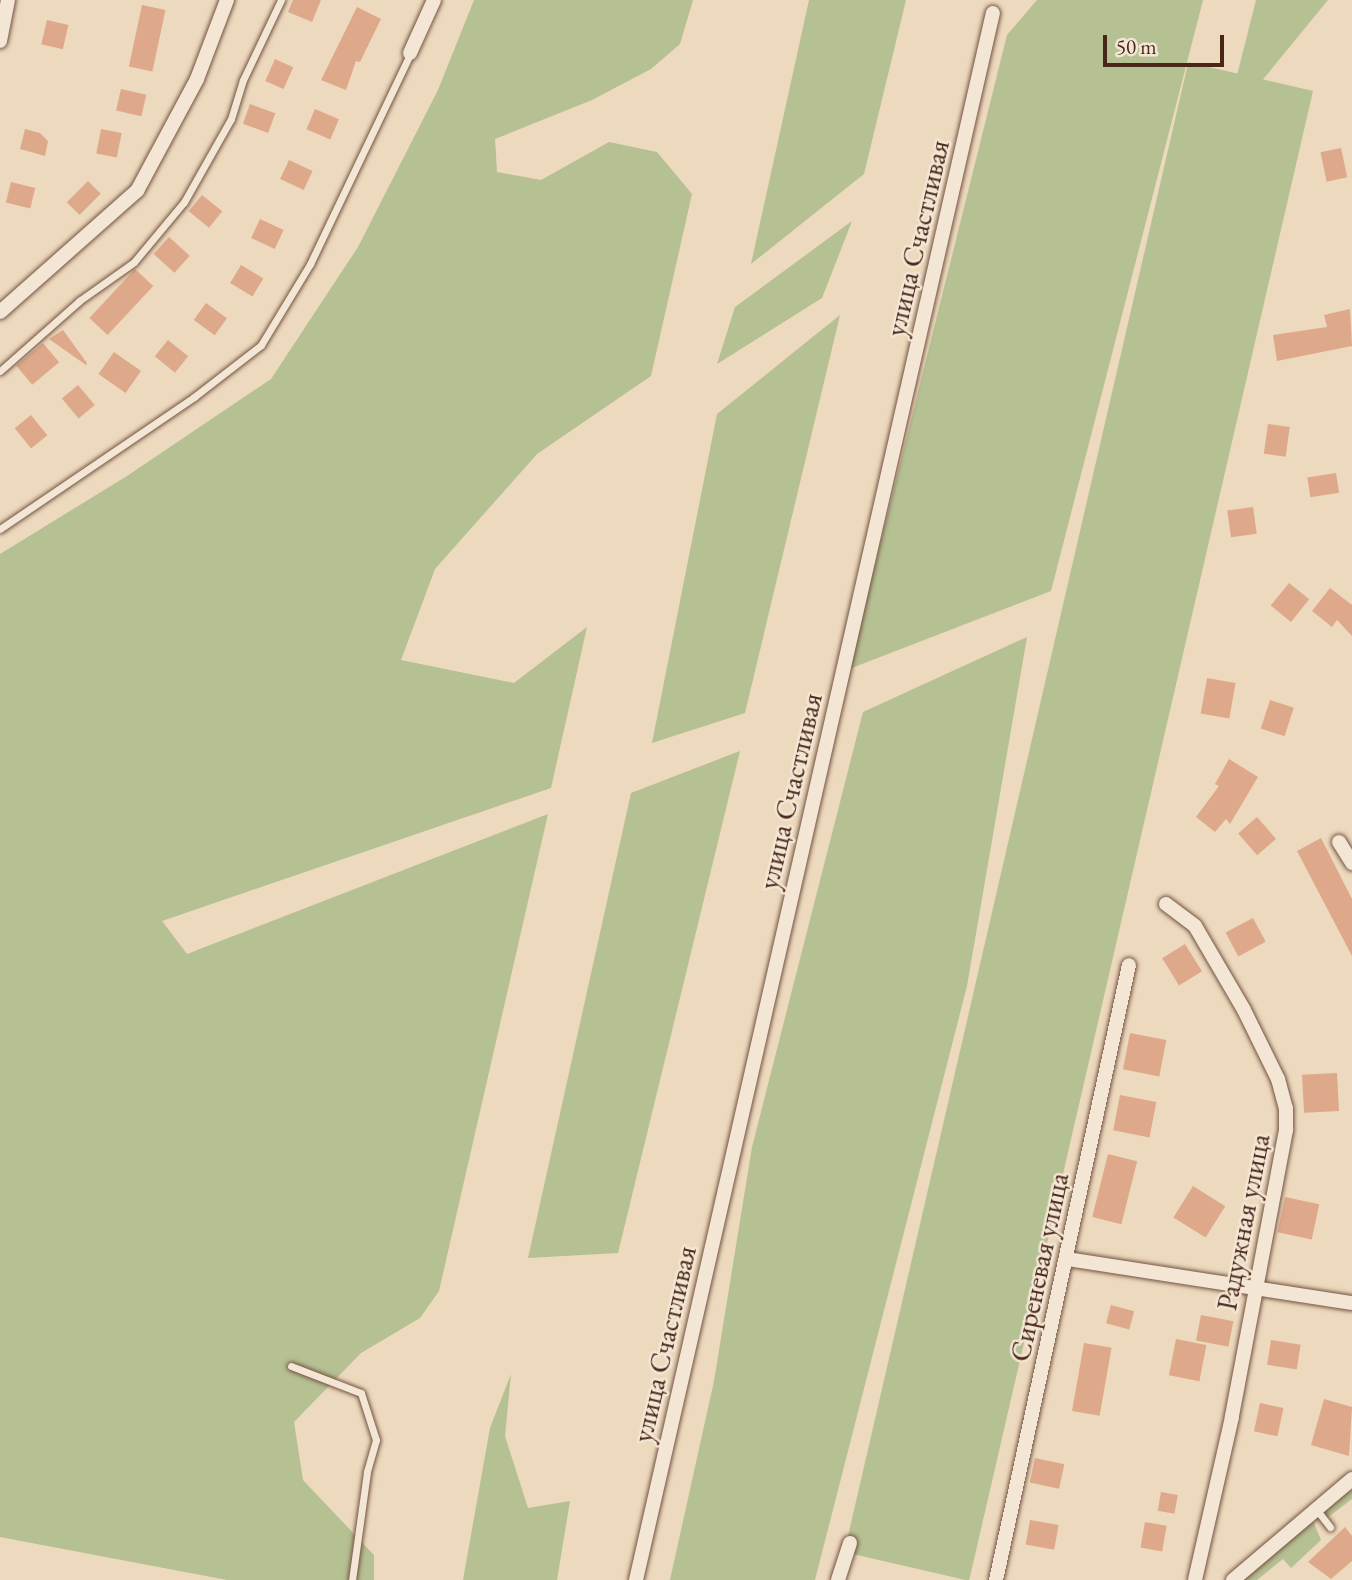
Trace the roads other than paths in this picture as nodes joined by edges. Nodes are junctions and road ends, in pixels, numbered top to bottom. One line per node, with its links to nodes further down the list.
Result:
1 (8, 0): 6 (street)
2 (226, 0): 8 (street)
3 (281, 0): 9 (lane)
4 (434, 0): 7 (street)
5 (993, 13): 24 (street, улица Счастливая)
6 (0, 41)
7 (410, 53): 10 (lane)
8 (0, 312)
9 (0, 372)
10 (0, 529)
11 (1339, 842): 12 (street)
12 (1352, 863)
13 (1166, 904): 16 (street, Радужная улица)
14 (1129, 965): 15 (street, Сиреневая улица)
15 (1067, 1259): 16 (street); 26 (street, Сиреневая улица)
16 (1254, 1288): 17 (street); 27 (street, Радужная улица)
17 (1352, 1303)
18 (291, 1366): 23 (lane)
19 (1352, 1479): 20 (street)
20 (1315, 1509): 21 (lane); 28 (street)
21 (1330, 1527)
22 (850, 1543): 25 (street)
23 (352, 1580)
24 (636, 1580)
25 (838, 1580)
26 (996, 1580)
27 (1195, 1580)
28 (1233, 1580)

